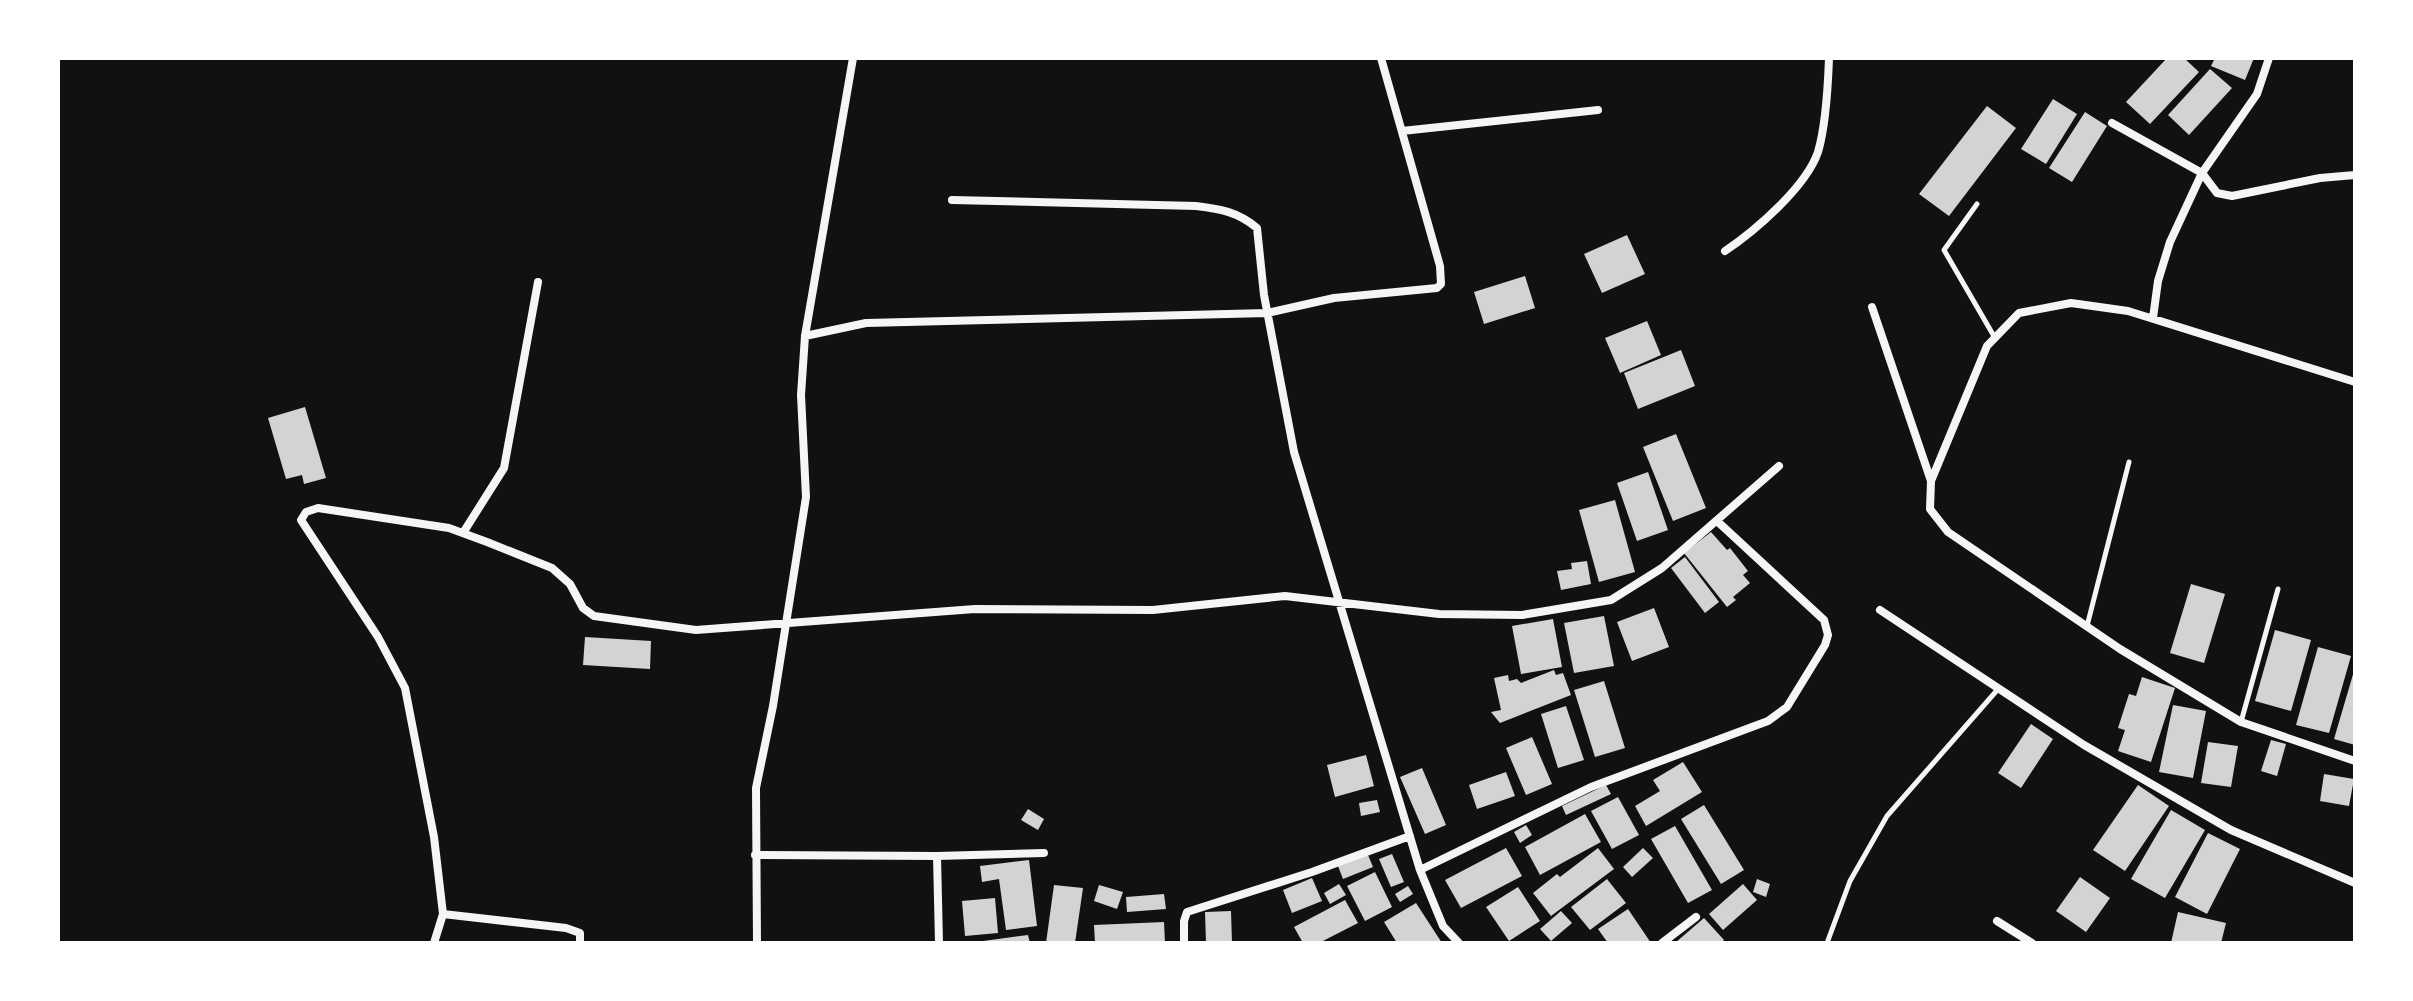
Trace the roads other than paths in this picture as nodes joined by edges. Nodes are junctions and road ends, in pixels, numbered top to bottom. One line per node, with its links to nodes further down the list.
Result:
1 (853, 58): 17 (street)
2 (1381, 58): 7 (street)
3 (1829, 58): 12 (street)
4 (2269, 58): 8 (street)
5 (1598, 110): 7 (street)
6 (2112, 123): 8 (street)
7 (1402, 131): 15 (street)
8 (2202, 173): 9 (street); 16 (street)
9 (2355, 175)
10 (952, 200): 15 (street)
11 (1977, 204): 18 (lane)
12 (1725, 251)
13 (538, 282): 24 (street)
14 (1872, 307): 22 (street)
15 (1267, 313): 17 (street); 26 (street)
16 (2153, 318): 18 (street); 19 (street)
17 (805, 336): 28 (street)
18 (1995, 338): 22 (street)
19 (2355, 382)
20 (2129, 462): 29 (lane)
21 (1779, 466): 23 (street)
22 (1931, 481): 29 (street)
23 (1717, 521): 26 (street); 37 (street)
24 (463, 533): 28 (street); 39 (street)
25 (2278, 589): 31 (lane)
26 (1341, 603): 28 (street); 33 (street)
27 (1880, 610): 30 (street)
28 (786, 624): 35 (street)
29 (2087, 626): 31 (street)
30 (1999, 688): 38 (street); 49 (lane)
31 (2241, 722): 32 (street)
32 (2355, 761)
33 (1410, 836): 37 (street); 46 (street)
34 (1044, 853): 36 (street)
35 (755, 855): 36 (street); 44 (street)
36 (937, 856): 45 (street)
37 (1420, 870): 47 (street)
38 (2355, 883)
39 (443, 914): 42 (street); 43 (street)
40 (1696, 917): 48 (street)
41 (1997, 921): 50 (street)
42 (434, 943)
43 (580, 943)
44 (757, 943)
45 (939, 943)
46 (1184, 943)
47 (1459, 943)
48 (1662, 943)
49 (1827, 943)
50 (2032, 943)

